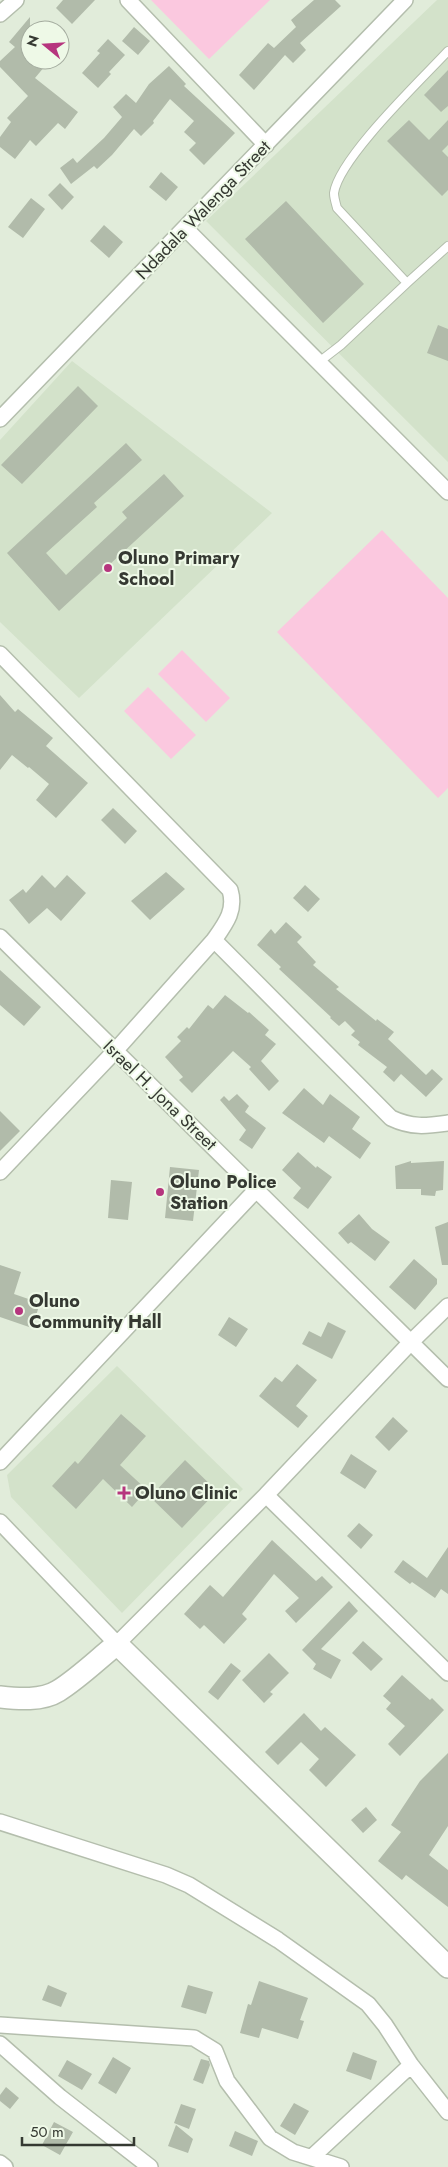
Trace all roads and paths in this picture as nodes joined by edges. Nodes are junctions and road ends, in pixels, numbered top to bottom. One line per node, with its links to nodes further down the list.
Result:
1 (16, 0): 4 (street)
2 (128, 0): 6 (street)
3 (405, 0): 6 (street, Ndadala Walenga Street)
4 (0, 14)
5 (448, 51): 9 (lane)
6 (266, 145): 7 (street, Ndadala Walenga Street)
7 (185, 228): 10 (street); 11 (street, Ndadala Walenga Street)
8 (448, 246): 9 (lane)
9 (407, 283): 10 (lane)
10 (319, 362): 12 (street)
11 (0, 419)
12 (448, 492)
13 (0, 654): 15 (street)
14 (0, 937): 16 (street, Israel H. Jona Street)
15 (214, 940): 16 (street); 17 (street)
16 (115, 1051): 18 (street); 19 (street, Israel H. Jona Street)
17 (448, 1123)
18 (0, 1172)
19 (257, 1189): 21 (street, Israel H. Jona Street); 23 (street)
20 (448, 1306): 21 (street)
21 (411, 1342): 22 (street, Israel H. Jona Street); 24 (street)
22 (448, 1379)
23 (0, 1462)
24 (266, 1494): 26 (street); 27 (street)
25 (0, 1522): 26 (street)
26 (117, 1644): 28 (street); 30 (street)
27 (448, 1673)
28 (0, 1697)
29 (0, 1822): 33 (street)
30 (448, 1967)
31 (0, 2025): 35 (street)
32 (0, 2044): 38 (street)
33 (411, 2065): 34 (street); 35 (street)
34 (448, 2112)
35 (312, 2157): 39 (street)
36 (0, 2163): 37 (street)
37 (5, 2167)
38 (150, 2167)
39 (341, 2167)

